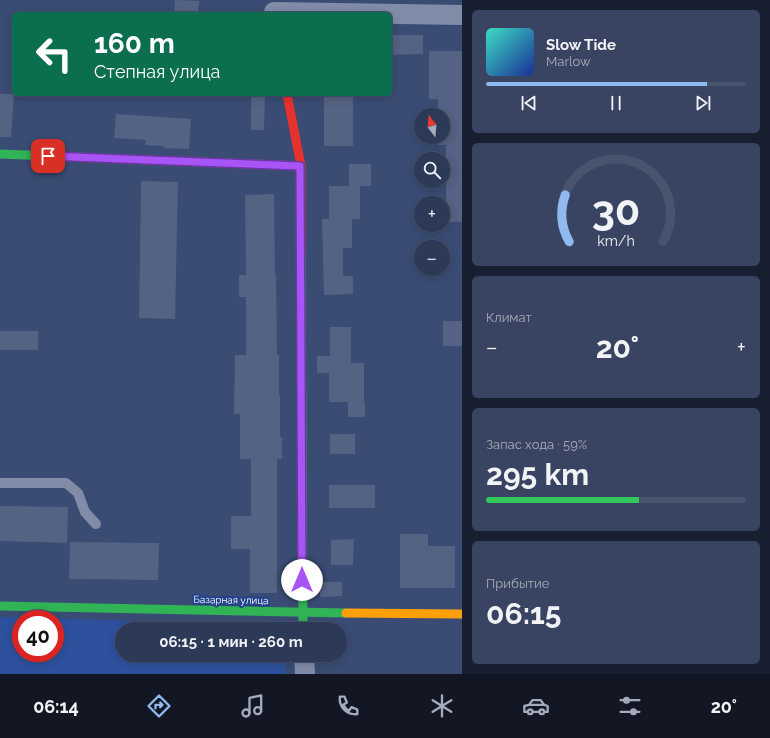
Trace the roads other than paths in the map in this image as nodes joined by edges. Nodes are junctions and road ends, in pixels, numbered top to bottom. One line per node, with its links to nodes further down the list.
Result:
1 (273, 9): 2 (street)
2 (368, 12)
3 (392, 13): 4 (street)
4 (462, 15)
5 (287, 96): 7 (street)
6 (0, 154): 7 (street)
7 (300, 166): 11 (street)
8 (0, 483): 9 (lane)
9 (96, 524)
10 (0, 606): 11 (street, Базарная улица)
11 (303, 612): 12 (street, Базарная улица); 13 (street)
12 (462, 614)
13 (303, 622)
14 (304, 662): 15 (street)
15 (305, 674)

